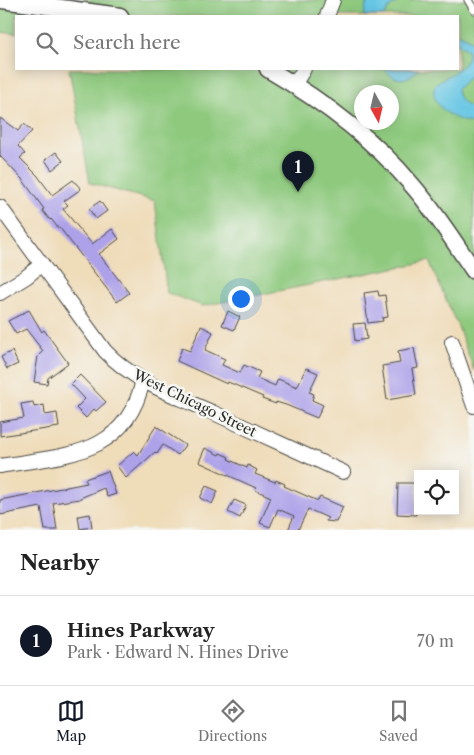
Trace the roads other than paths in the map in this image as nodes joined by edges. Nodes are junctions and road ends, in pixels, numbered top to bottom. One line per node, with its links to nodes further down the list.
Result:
1 (2, 0): 5 (street)
2 (333, 0): 6 (street)
3 (468, 0): 4 (lane)
4 (474, 10)
5 (113, 15)
6 (327, 15)
7 (270, 70): 9 (street)
8 (303, 70): 9 (street)
9 (294, 84): 12 (street)
10 (0, 207): 11 (street, West Chicago Street)
11 (42, 264): 13 (street); 15 (street, West Chicago Street)
12 (474, 271)
13 (0, 293)
14 (452, 342): 16 (street)
15 (143, 380): 17 (street); 18 (street, West Chicago Street)
16 (474, 406)
17 (0, 466)
18 (343, 472)

